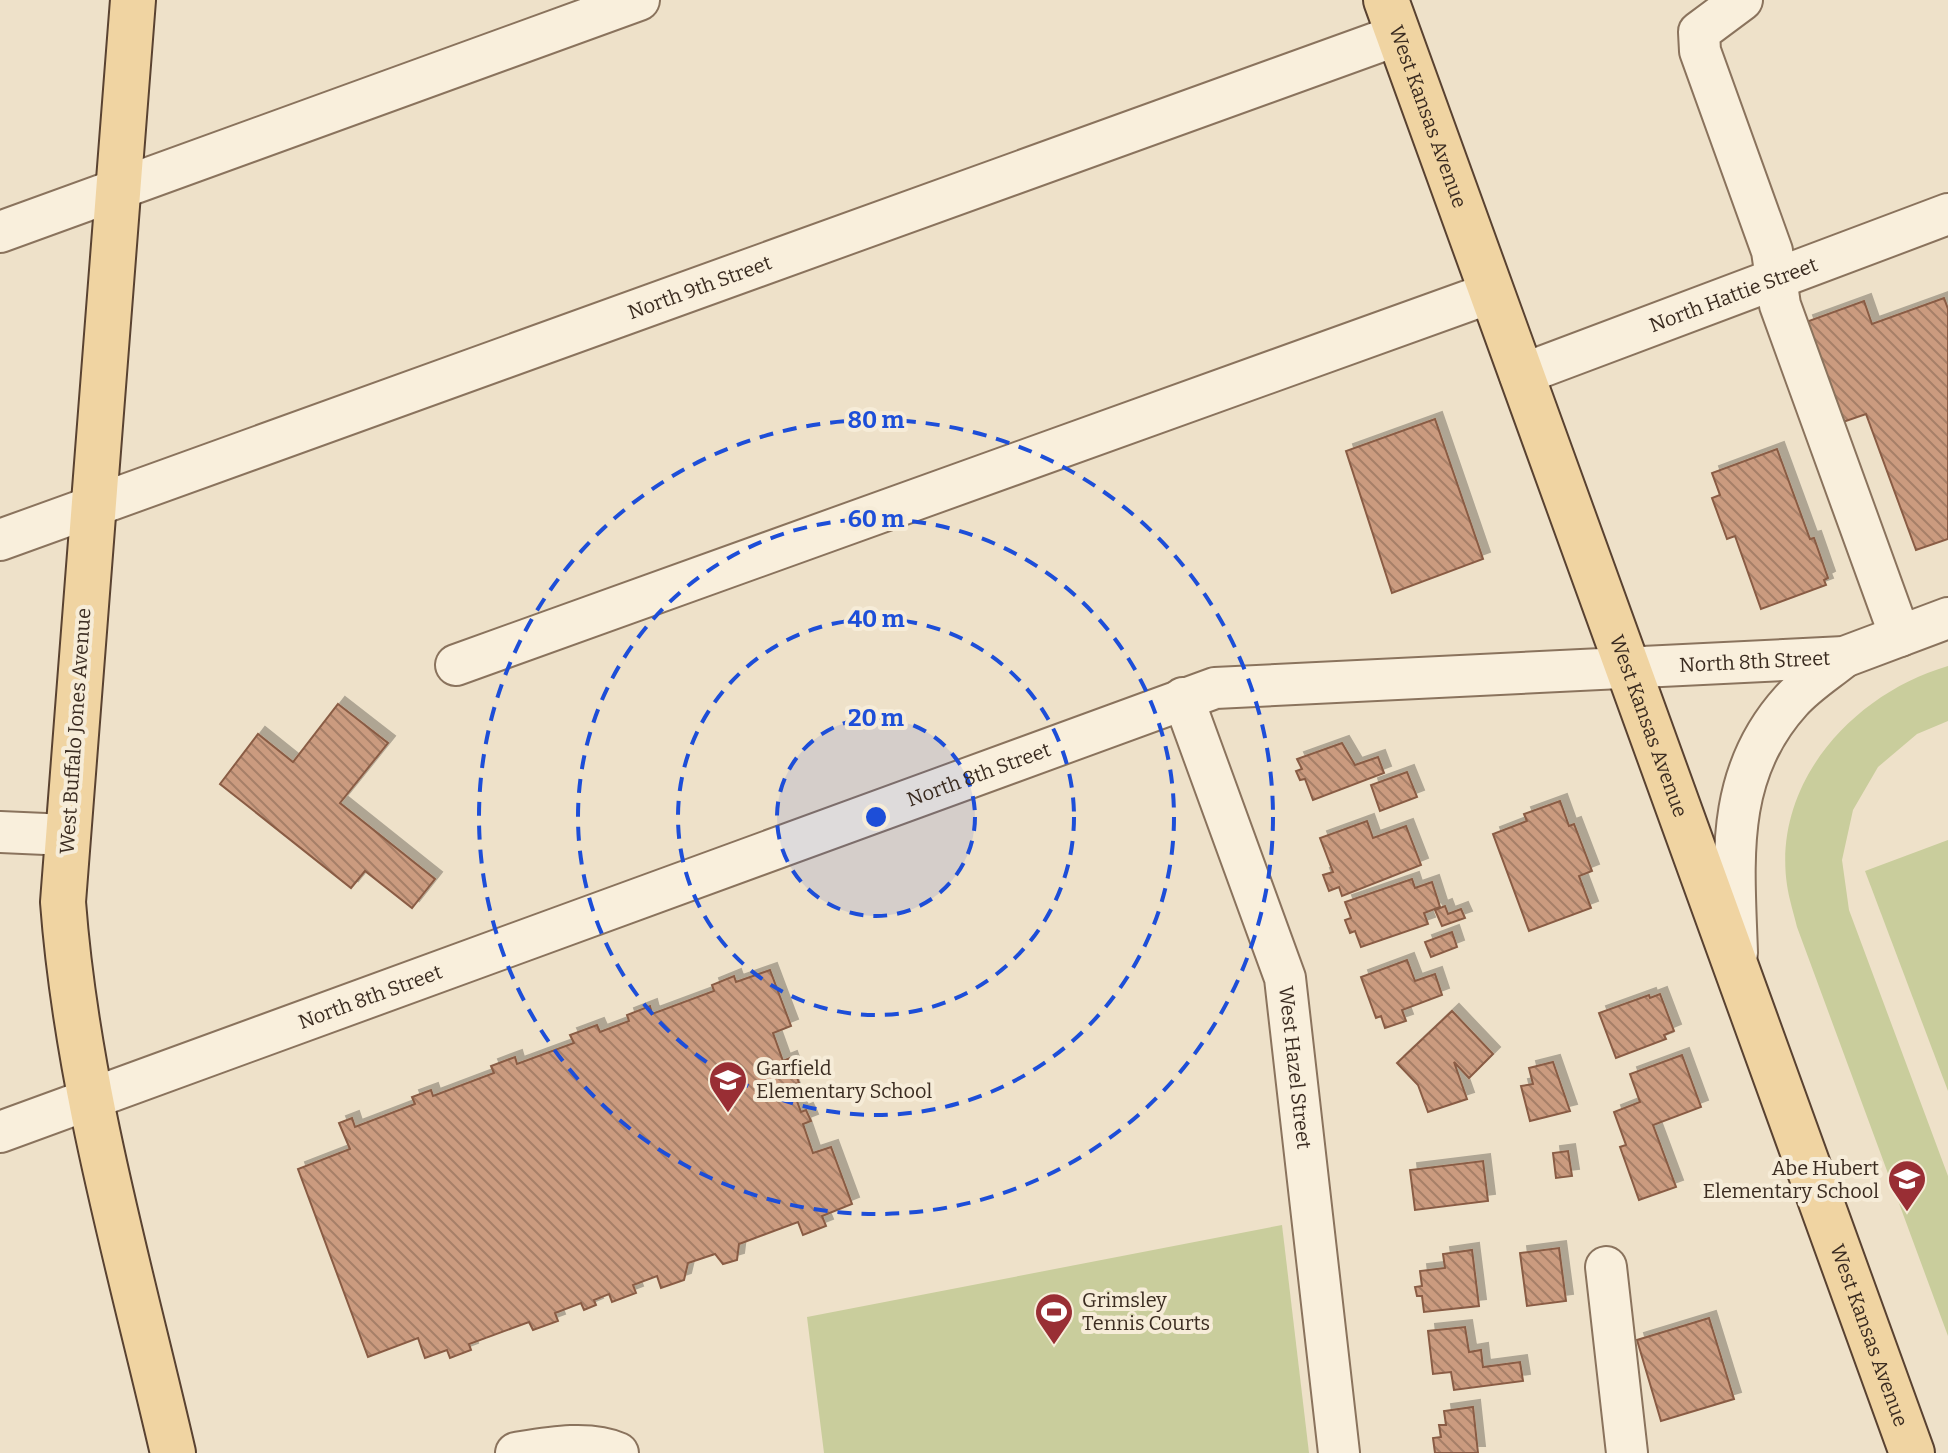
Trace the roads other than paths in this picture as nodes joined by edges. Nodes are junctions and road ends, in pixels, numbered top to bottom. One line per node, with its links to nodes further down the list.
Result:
1 (133, 0): 5 (main road, West Buffalo Jones Avenue)
2 (639, 0): 5 (street)
3 (1742, 0): 8 (street)
4 (1392, 17): 9 (main road, West Kansas Avenue); 11 (street, North 9th Street)
5 (118, 189): 7 (street); 11 (main road, West Buffalo Jones Avenue)
6 (1948, 214): 8 (street, North Hattie Street)
7 (0, 232)
8 (1776, 278): 10 (street, North Hattie Street); 14 (street)
9 (1490, 293): 10 (main road, West Kansas Avenue); 16 (street)
10 (1520, 375): 17 (main road, West Kansas Avenue)
11 (91, 507): 12 (street, North 9th Street); 20 (main road, West Buffalo Jones Avenue)
12 (0, 540)
13 (1948, 618): 14 (street, North 8th Street)
14 (1900, 636): 15 (street, North 8th Street)
15 (1844, 657): 17 (street, North 8th Street); 21 (street)
16 (456, 665)
17 (1628, 670): 18 (street, North 8th Street); 21 (main road, West Kansas Avenue)
18 (1183, 698): 22 (street, North 8th Street); 28 (street, West Hazel Street)
19 (0, 832): 20 (street)
20 (68, 835): 22 (main road, West Buffalo Jones Avenue)
21 (1737, 973): 30 (main road, West Kansas Avenue)
22 (92, 1099): 23 (street, North 8th Street); 25 (main road, West Buffalo Jones Avenue)
23 (0, 1132)
24 (1606, 1267): 29 (street)
25 (173, 1453)
26 (516, 1453): 27 (street)
27 (618, 1453)
28 (1339, 1453)
29 (1627, 1453)
30 (1912, 1453)

